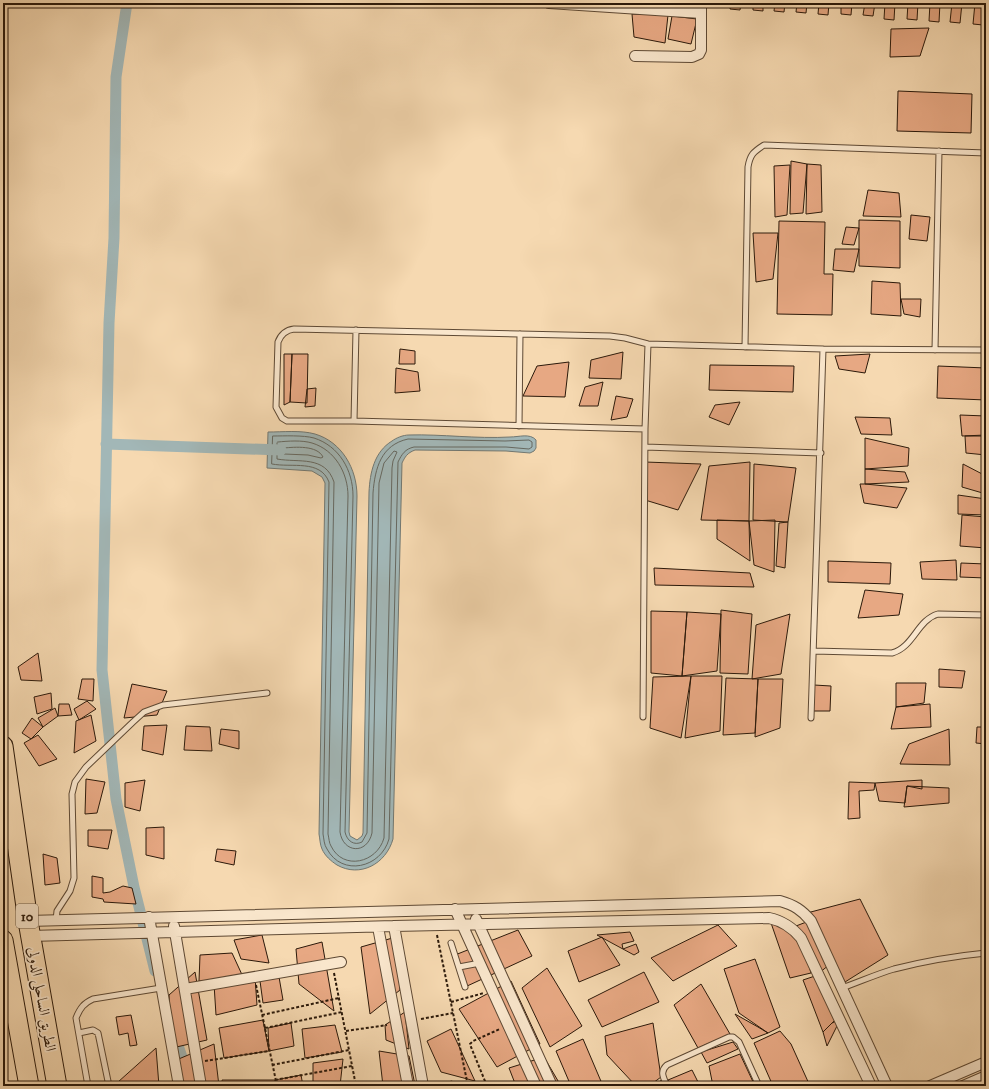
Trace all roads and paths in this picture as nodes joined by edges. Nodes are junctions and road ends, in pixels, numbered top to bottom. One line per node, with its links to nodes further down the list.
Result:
1 (549, 3): 2 (street)
2 (701, 8): 3 (street)
3 (635, 56)
4 (939, 151): 5 (lane); 9 (lane); 11 (lane)
5 (986, 152)
6 (356, 330): 7 (lane); 13 (lane); 13 (lane)
7 (520, 334): 8 (lane); 14 (lane)
8 (648, 344): 9 (lane); 15 (lane)
9 (745, 347): 10 (lane)
10 (823, 349): 11 (lane); 17 (lane)
11 (936, 350): 12 (lane)
12 (986, 350)
13 (354, 421): 14 (lane)
14 (519, 426): 15 (lane)
15 (645, 429): 16 (lane)
16 (645, 447): 17 (lane); 21 (lane)
17 (821, 453): 19 (lane)
18 (986, 615): 19 (lane)
19 (814, 651): 22 (lane)
20 (267, 693): 28 (lane)
21 (643, 717)
22 (811, 718)
23 (3, 746): 33 (highway, الطريق الساحلى الدولى / 10)
24 (471, 908): 25 (street); 30 (street); 46 (street)
25 (455, 909): 27 (street); 29 (street)
26 (149, 917): 27 (street); 28 (street); 34 (street)
27 (173, 917): 35 (street)
28 (56, 920): 33 (street)
29 (462, 924): 30 (street); 31 (street); 41 (street)
30 (478, 924): 81 (street); 84 (street)
31 (394, 926): 32 (street); 77 (street)
32 (378, 927): 35 (street); 55 (street)
33 (29, 928): 34 (street); 69 (highway, الطريق الساحلى الدولى / 10)
34 (152, 932): 35 (street); 45 (street)
35 (175, 932): 47 (street)
36 (431, 935): 50 (path)
37 (3, 940): 68 (highway, الطريق الساحلى الدولى / 10)
38 (451, 943): 42 (lane)
39 (986, 953): 46 (lane)
40 (337, 963): 43 (street); 49 (path)
41 (480, 963): 42 (lane); 48 (street)
42 (459, 967): 44 (lane)
43 (254, 977): 47 (street); 53 (path)
44 (465, 986)
45 (161, 988): 59 (lane); 72 (street)
46 (841, 988): 85 (street)
47 (185, 989): 62 (street)
48 (493, 991): 50 (path); 56 (street)
49 (339, 998): 51 (path); 53 (path)
50 (451, 1002): 52 (path)
51 (342, 1012): 57 (path); 58 (path)
52 (453, 1013): 54 (path); 78 (path)
53 (262, 1015): 57 (path)
54 (418, 1019)
55 (396, 1023): 58 (path); 76 (street)
56 (508, 1025): 79 (path); 80 (street)
57 (265, 1028): 61 (path)
58 (346, 1032): 60 (path)
59 (79, 1033): 70 (lane); 71 (lane)
60 (349, 1050): 64 (path); 65 (path)
61 (270, 1051): 62 (path); 64 (path)
62 (197, 1062): 73 (street)
63 (986, 1062): 86 (street)
64 (272, 1064): 67 (path)
65 (352, 1066): 67 (path); 75 (path)
66 (986, 1076): 87 (street)
67 (275, 1080): 74 (path)
68 (29, 1086)
69 (57, 1086)
70 (88, 1086)
71 (109, 1086)
72 (179, 1086)
73 (201, 1086)
74 (276, 1086)
75 (356, 1086)
76 (408, 1086)
77 (423, 1086)
78 (468, 1086)
79 (487, 1086)
80 (536, 1086)
81 (552, 1086)
82 (667, 1086): 83 (lane)
83 (759, 1086)
84 (871, 1086)
85 (887, 1086)
86 (930, 1086)
87 (963, 1086)

